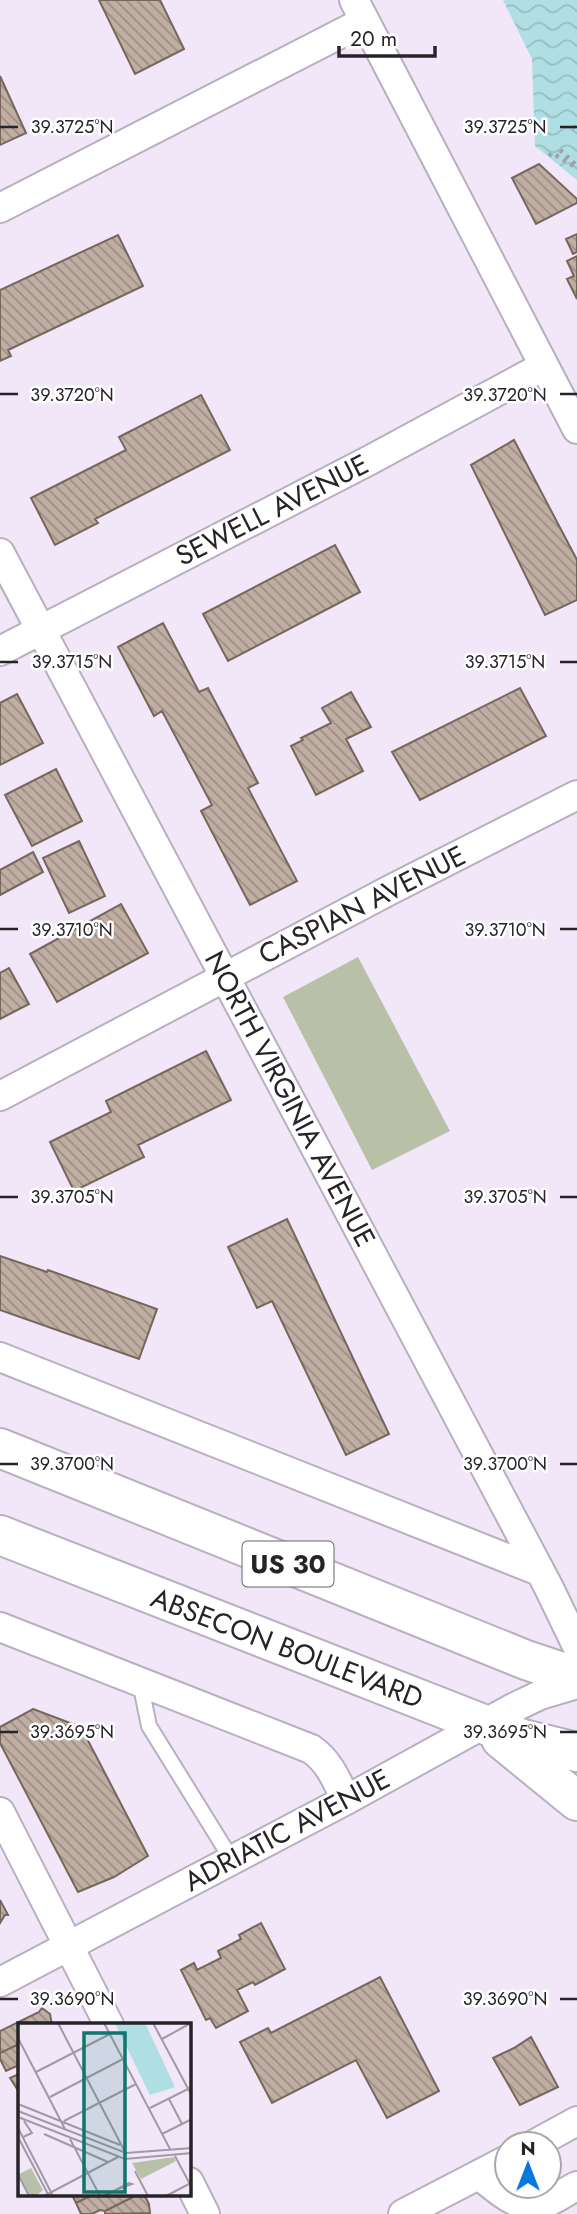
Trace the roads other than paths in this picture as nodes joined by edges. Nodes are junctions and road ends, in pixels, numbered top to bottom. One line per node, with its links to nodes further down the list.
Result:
1 (360, 10): 2 (street); 3 (street)
2 (0, 208)
3 (544, 366): 4 (street); 6 (street, SEWELL AVENUE)
4 (577, 429)
5 (0, 553): 6 (street, NORTH VIRGINIA AVENUE)
6 (40, 629): 7 (street, SEWELL AVENUE); 9 (street, NORTH VIRGINIA AVENUE)
7 (0, 650)
8 (577, 794): 9 (street, CASPIAN AVENUE)
9 (226, 976): 10 (street, CASPIAN AVENUE); 14 (street, NORTH VIRGINIA AVENUE)
10 (0, 1096)
11 (0, 1357): 14 (street)
12 (0, 1448): 17 (highway, US 30)
13 (0, 1535): 20 (highway, ABSECON BOULEVARD / US 30)
14 (539, 1571): 16 (street, NORTH VIRGINIA AVENUE)
15 (0, 1627): 18 (street)
16 (577, 1646)
17 (577, 1677)
18 (140, 1682): 22 (street); 25 (lane)
19 (577, 1684): 20 (street, ADRIATIC AVENUE)
20 (483, 1724): 21 (highway, ABSECON BOULEVARD / US 30); 22 (street, ADRIATIC AVENUE); 23 (highway)
21 (577, 1752)
22 (346, 1800): 25 (street, ADRIATIC AVENUE)
23 (577, 1801)
24 (0, 1812): 26 (street)
25 (232, 1860): 26 (street, ADRIATIC AVENUE)
26 (69, 1945): 27 (street, ADRIATIC AVENUE); 28 (street)
27 (0, 1982)
28 (109, 2023)
29 (577, 2121): 30 (street)
30 (561, 2130)
31 (493, 2168): 32 (street)
32 (479, 2175): 34 (street); 36 (street)
33 (191, 2186): 35 (street)
34 (577, 2186)
35 (205, 2214)
36 (403, 2214)

